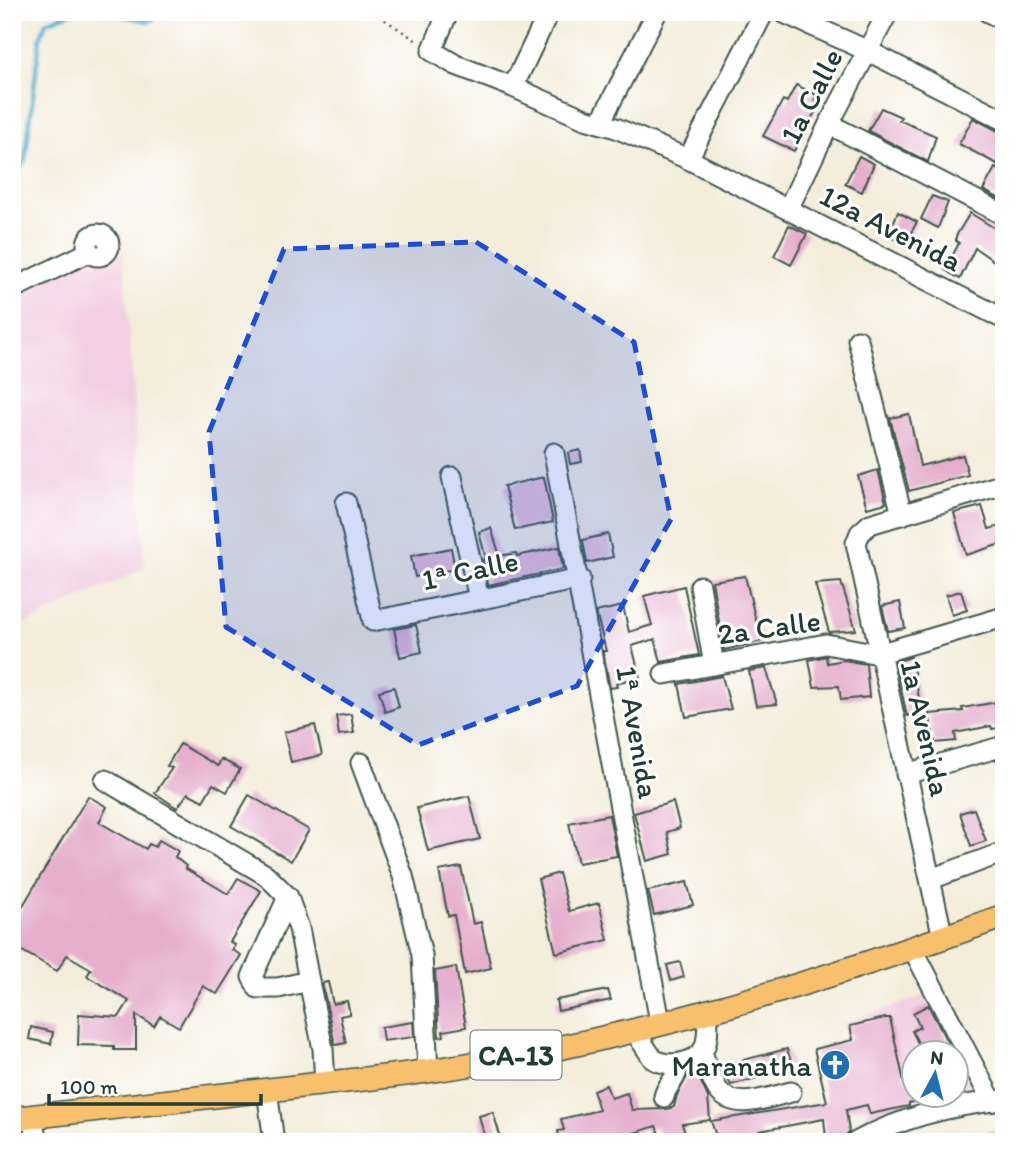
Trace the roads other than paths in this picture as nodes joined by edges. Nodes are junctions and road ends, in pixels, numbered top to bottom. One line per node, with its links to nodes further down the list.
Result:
1 (448, 12): 10 (street, 12a Avenida)
2 (549, 12): 10 (street)
3 (657, 12): 12 (street)
4 (764, 12): 14 (street)
5 (782, 12): 9 (street)
6 (888, 12): 9 (street, 1a Calle)
7 (988, 12): 8 (street)
8 (1004, 20)
9 (868, 51): 11 (street); 13 (street, 1a Calle)
10 (513, 87): 12 (street, 12a Avenida)
11 (1004, 120)
12 (600, 123): 14 (street, 12a Avenida)
13 (829, 124): 15 (street, 1a Calle); 16 (street)
14 (688, 159): 15 (street, 12a Avenida)
15 (788, 209): 19 (street, 12a Avenida)
16 (1004, 215)
17 (89, 252): 18 (street)
18 (12, 289)
19 (1004, 319)
20 (858, 340): 25 (street)
21 (554, 453): 26 (street, 1ª Avenida)
22 (452, 477): 28 (street)
23 (1004, 484): 25 (street)
24 (346, 503): 28 (street, 1ª Calle)
25 (902, 515): 30 (street, 1a Avenida)
26 (579, 579): 28 (street, 1ª Calle); 45 (street, 1ª Avenida)
27 (700, 586): 31 (street)
28 (479, 598)
29 (1004, 617): 30 (street, 2a Calle)
30 (878, 654): 31 (street, 2a Calle); 35 (street, 1a Avenida)
31 (714, 664): 32 (street, 2a Calle)
32 (664, 674)
33 (1004, 746): 35 (street)
34 (361, 763): 49 (street)
35 (906, 774): 38 (street, 1a Avenida)
36 (105, 780): 39 (street)
37 (1004, 852): 38 (street)
38 (932, 879): 41 (street, 1a Avenida)
39 (288, 897): 43 (street); 43 (street)
40 (1004, 916): 41 (main road, CA-13)
41 (943, 938): 42 (main road, CA-13)
42 (913, 948): 44 (main road, CA-13); 54 (street)
43 (309, 981): 50 (street)
44 (708, 1010): 45 (main road, CA-13); 47 (street)
45 (660, 1022): 46 (main road, CA-13)
46 (634, 1030): 48 (street); 49 (main road, CA-13)
47 (702, 1054): 48 (street); 52 (street)
48 (673, 1065): 53 (street)
49 (428, 1072): 50 (main road, CA-13)
50 (325, 1083): 51 (main road, CA-13)
51 (267, 1090): 55 (main road, CA-13); 57 (street)
52 (791, 1092)
53 (664, 1097)
54 (998, 1100): 58 (street)
55 (23, 1118): 56 (street)
56 (36, 1142)
57 (274, 1142)
58 (856, 1142)

